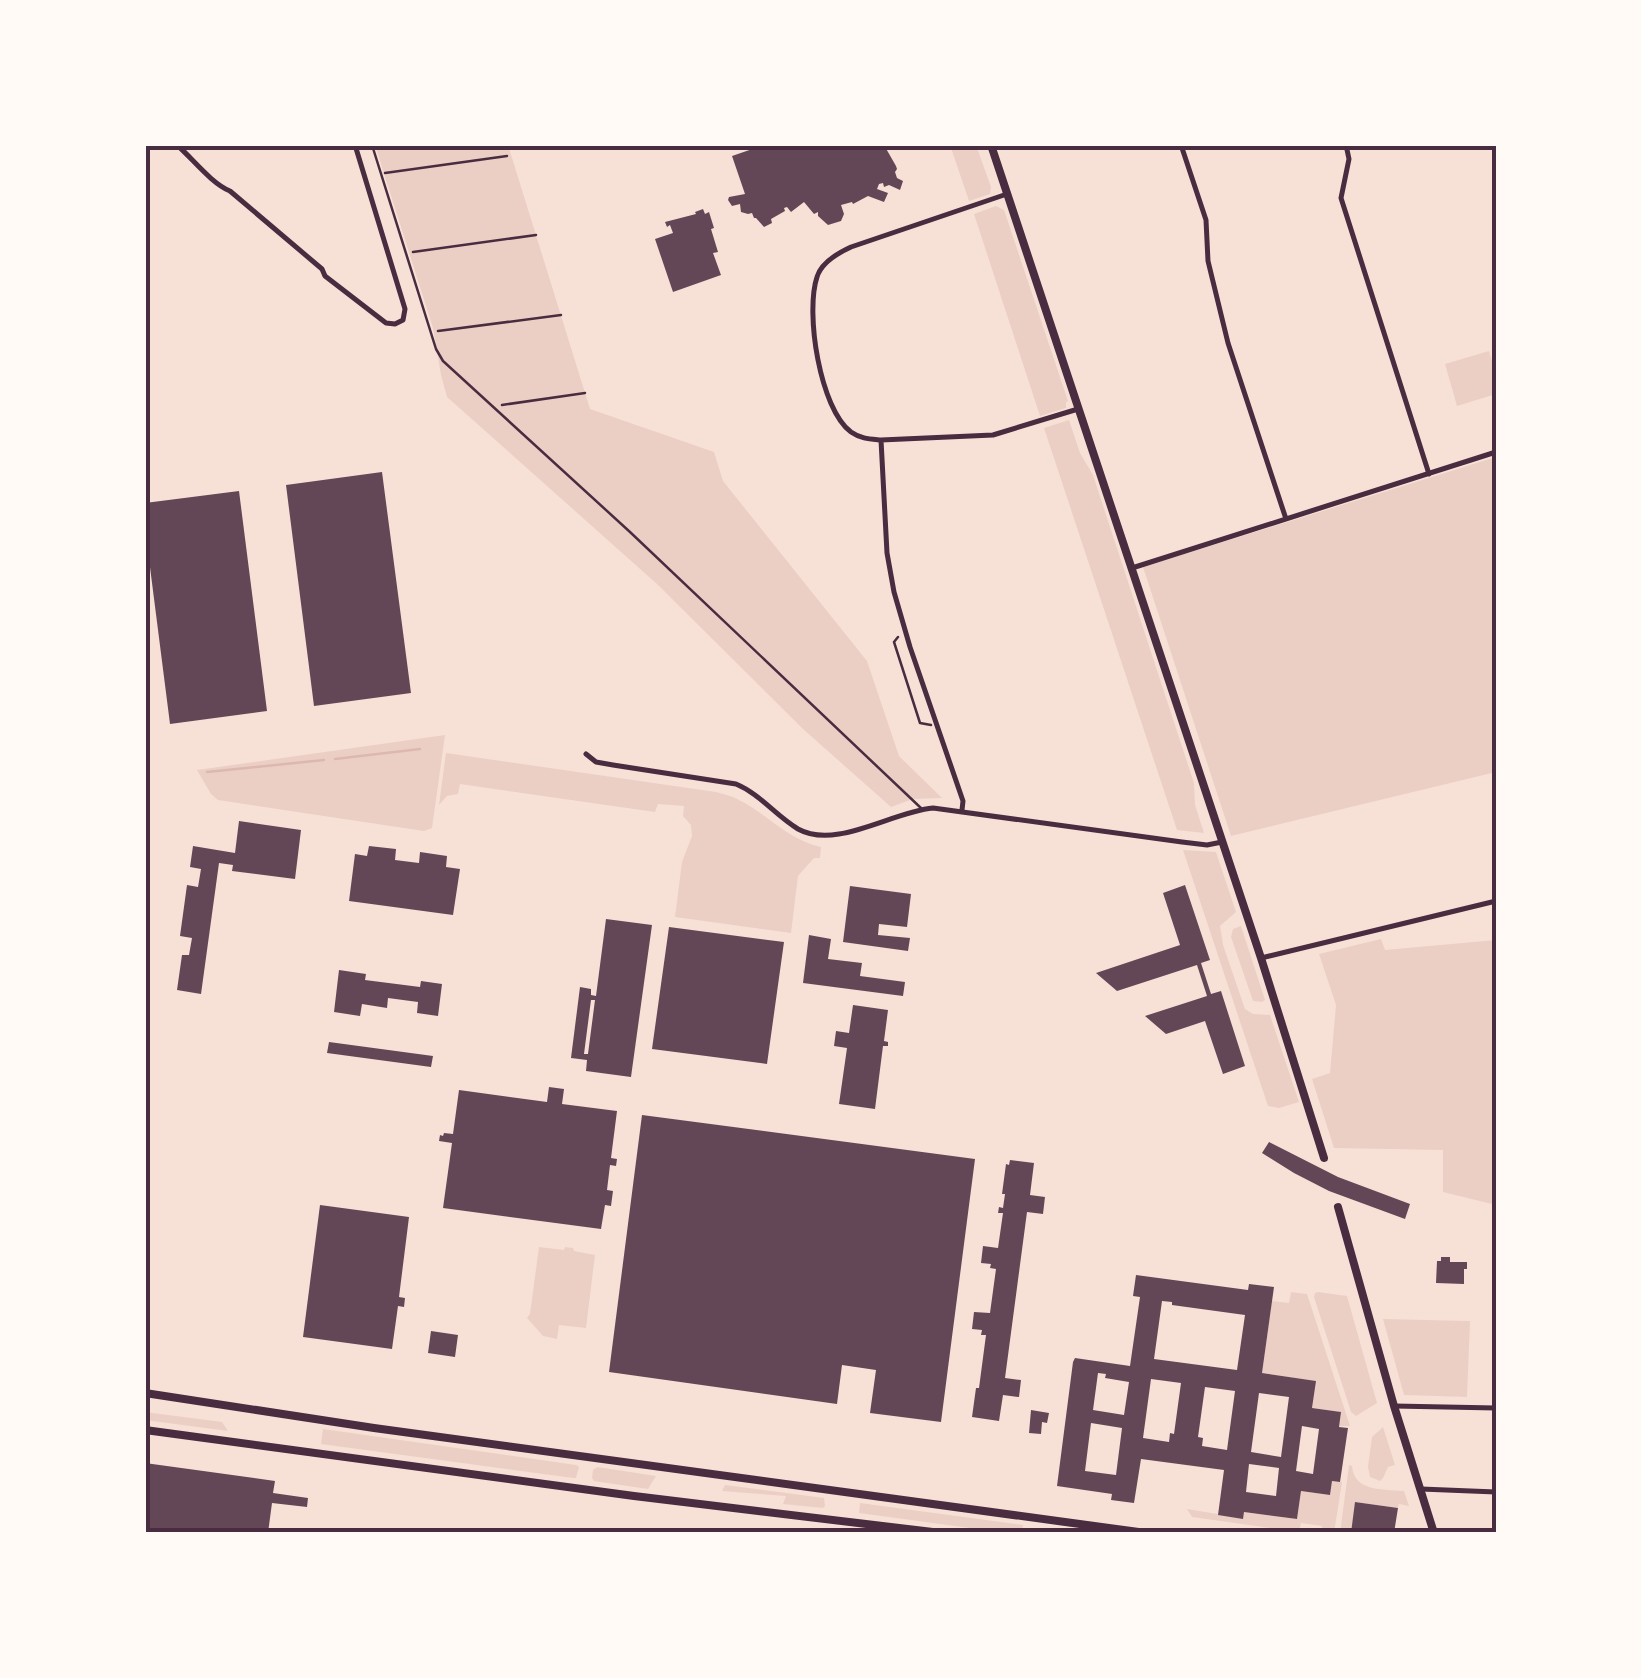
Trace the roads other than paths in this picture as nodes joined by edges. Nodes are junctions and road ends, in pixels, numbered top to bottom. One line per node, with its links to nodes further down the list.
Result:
1 (177, 145): 2 (street)
2 (355, 145)
3 (372, 145): 15 (lane)
4 (991, 145): 7 (main road)
5 (1181, 145): 12 (street)
6 (1346, 145): 11 (street)
7 (1007, 194): 8 (main road); 9 (street)
8 (1078, 409): 9 (street); 13 (main road)
9 (881, 440): 16 (street)
10 (1496, 452): 11 (street)
11 (1430, 474): 12 (street)
12 (1286, 519): 13 (street)
13 (1132, 568): 17 (main road)
14 (586, 754): 15 (street)
15 (922, 809): 16 (street)
16 (962, 810): 17 (street)
17 (1222, 842): 19 (main road)
18 (1496, 901): 19 (street)
19 (1261, 958): 20 (main road)
20 (1324, 1158)
21 (1338, 1207): 23 (main road)
22 (145, 1394): 29 (main road)
23 (1394, 1406): 24 (street); 26 (main road)
24 (1496, 1408)
25 (145, 1430): 28 (main road)
26 (1421, 1489): 27 (street); 30 (main road)
27 (1496, 1492)
28 (941, 1533)
29 (1146, 1533)
30 (1434, 1533)

